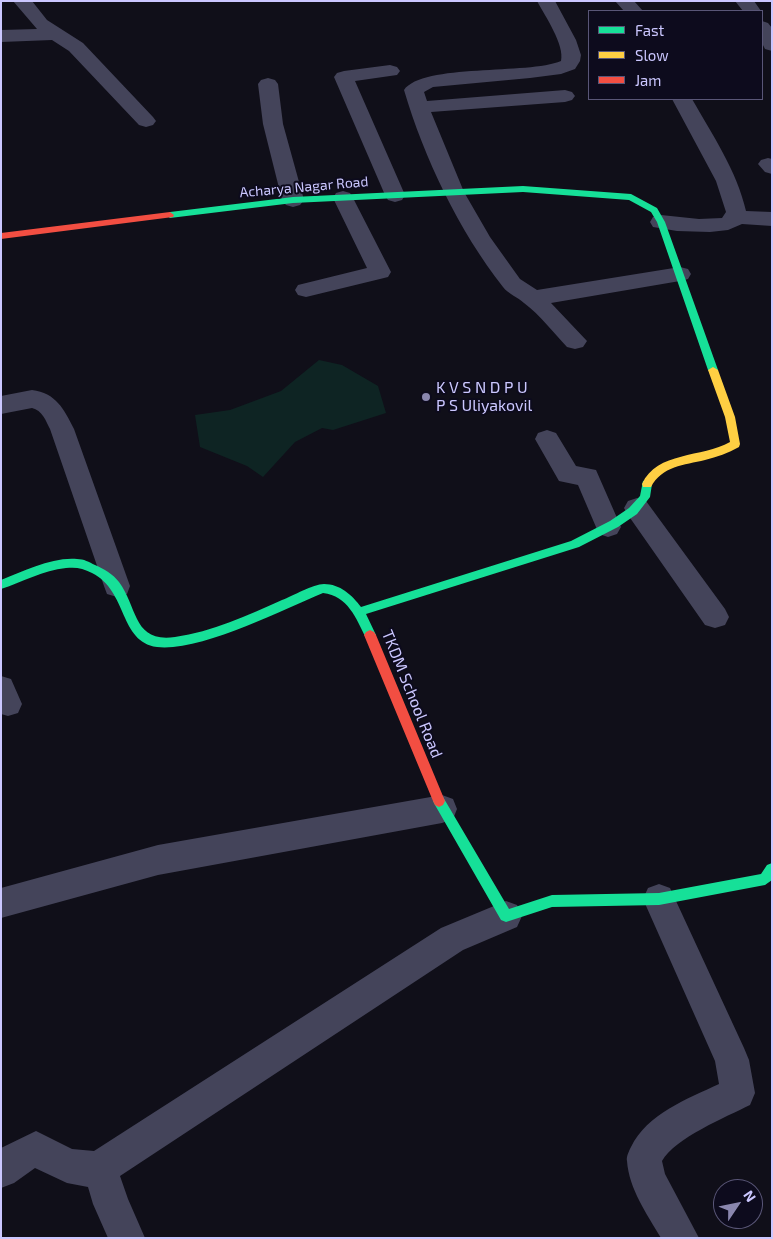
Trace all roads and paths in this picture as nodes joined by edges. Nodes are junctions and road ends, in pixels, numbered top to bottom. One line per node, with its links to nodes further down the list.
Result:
1 (546, 1): 13 (street)
2 (624, 1): 4 (street)
3 (18, 3): 6 (street)
4 (633, 10)
5 (763, 29): 8 (street)
6 (57, 34): 7 (street); 14 (street)
7 (1, 36)
8 (772, 46)
9 (390, 71): 16 (street)
10 (268, 84): 18 (street)
11 (565, 96): 13 (street)
12 (683, 100): 19 (street)
13 (419, 107): 15 (street)
14 (146, 121)
15 (454, 192): 16 (street, Acharya Nagar Road); 21 (street, Acharya Nagar Road); 25 (street)
16 (396, 195): 17 (street, Acharya Nagar Road)
17 (343, 198): 18 (street, Acharya Nagar Road); 24 (street)
18 (293, 200): 22 (street, Acharya Nagar Road)
19 (737, 217): 20 (street); 21 (street)
20 (771, 220)
21 (661, 222): 23 (street)
22 (1, 236)
23 (680, 274): 25 (street); 29 (street)
24 (306, 290)
25 (533, 298): 26 (street)
26 (575, 341)
27 (1, 405): 32 (street)
28 (547, 439): 30 (street)
29 (637, 508): 30 (street); 34 (street)
30 (608, 527): 33 (street)
31 (1, 585): 32 (street, TKDM School Road)
32 (117, 586): 33 (street, TKDM School Road)
33 (358, 612): 35 (street, TKDM School Road)
34 (715, 617)
35 (442, 809): 38 (street); 39 (street, TKDM School Road)
36 (769, 881): 37 (street)
37 (659, 899): 39 (street); 43 (street)
38 (1, 903)
39 (506, 916): 40 (street)
40 (100, 1168): 41 (street); 42 (street)
41 (1, 1170)
42 (127, 1238)
43 (681, 1238)

